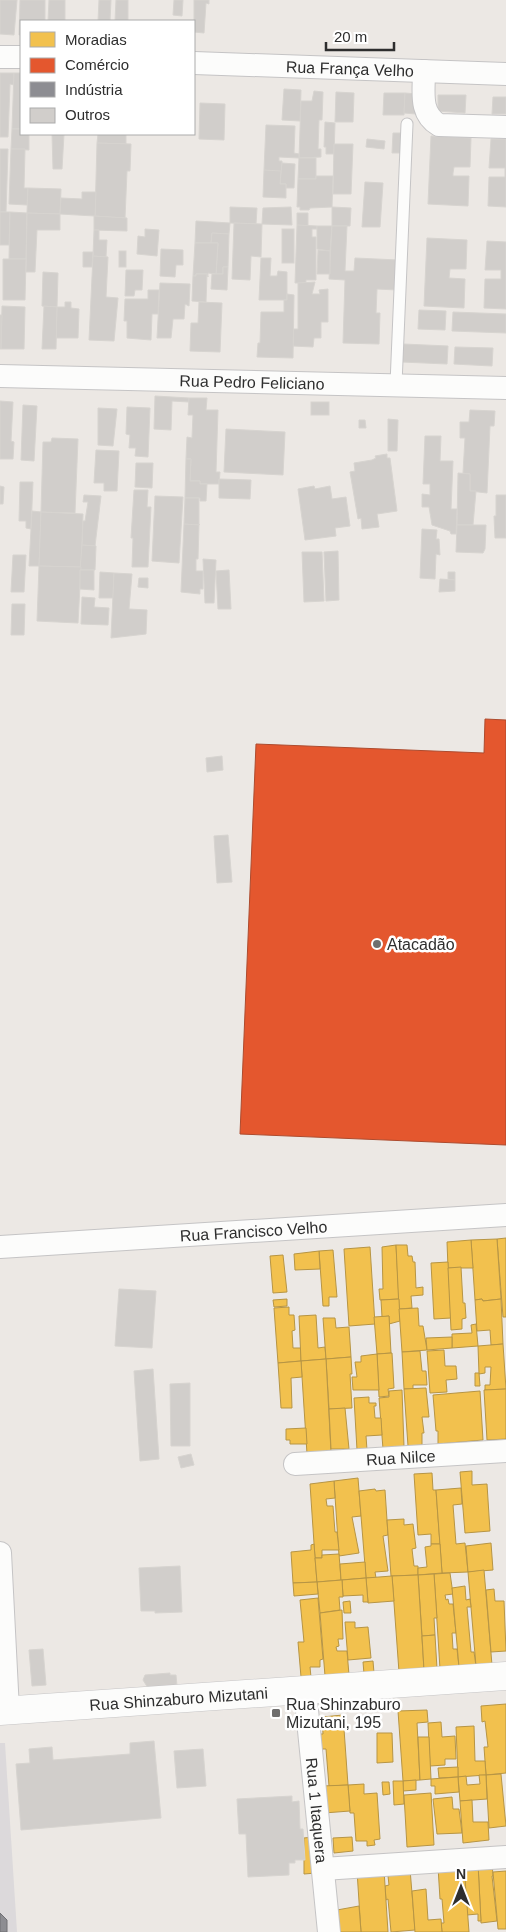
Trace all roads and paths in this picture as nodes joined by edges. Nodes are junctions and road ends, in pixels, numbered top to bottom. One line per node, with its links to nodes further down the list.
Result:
1 (0, 57): 2 (street)
2 (20, 57)
3 (195, 63): 4 (street, Rua França Velho)
4 (424, 71): 5 (street, Rua França Velho); 7 (street)
5 (506, 74)
6 (408, 124): 9 (lane)
7 (506, 127)
8 (0, 376): 9 (street, Rua Pedro Feliciano)
9 (396, 384): 10 (street, Rua Pedro Feliciano)
10 (506, 388)
11 (506, 1215): 12 (street, Rua Francisco Velho)
12 (0, 1247)
13 (506, 1451): 14 (street, Rua Nilce)
14 (296, 1464)
15 (0, 1553): 18 (street)
16 (506, 1676): 17 (street, Rua Shinzaburo Mizutani)
17 (305, 1690): 18 (street, Rua Shinzaburo Mizutani); 20 (street, Rua 1 Itaquera)
18 (4, 1711)
19 (506, 1857): 20 (street)
20 (322, 1870): 21 (street, Rua 1 Itaquera)
21 (329, 1932)

